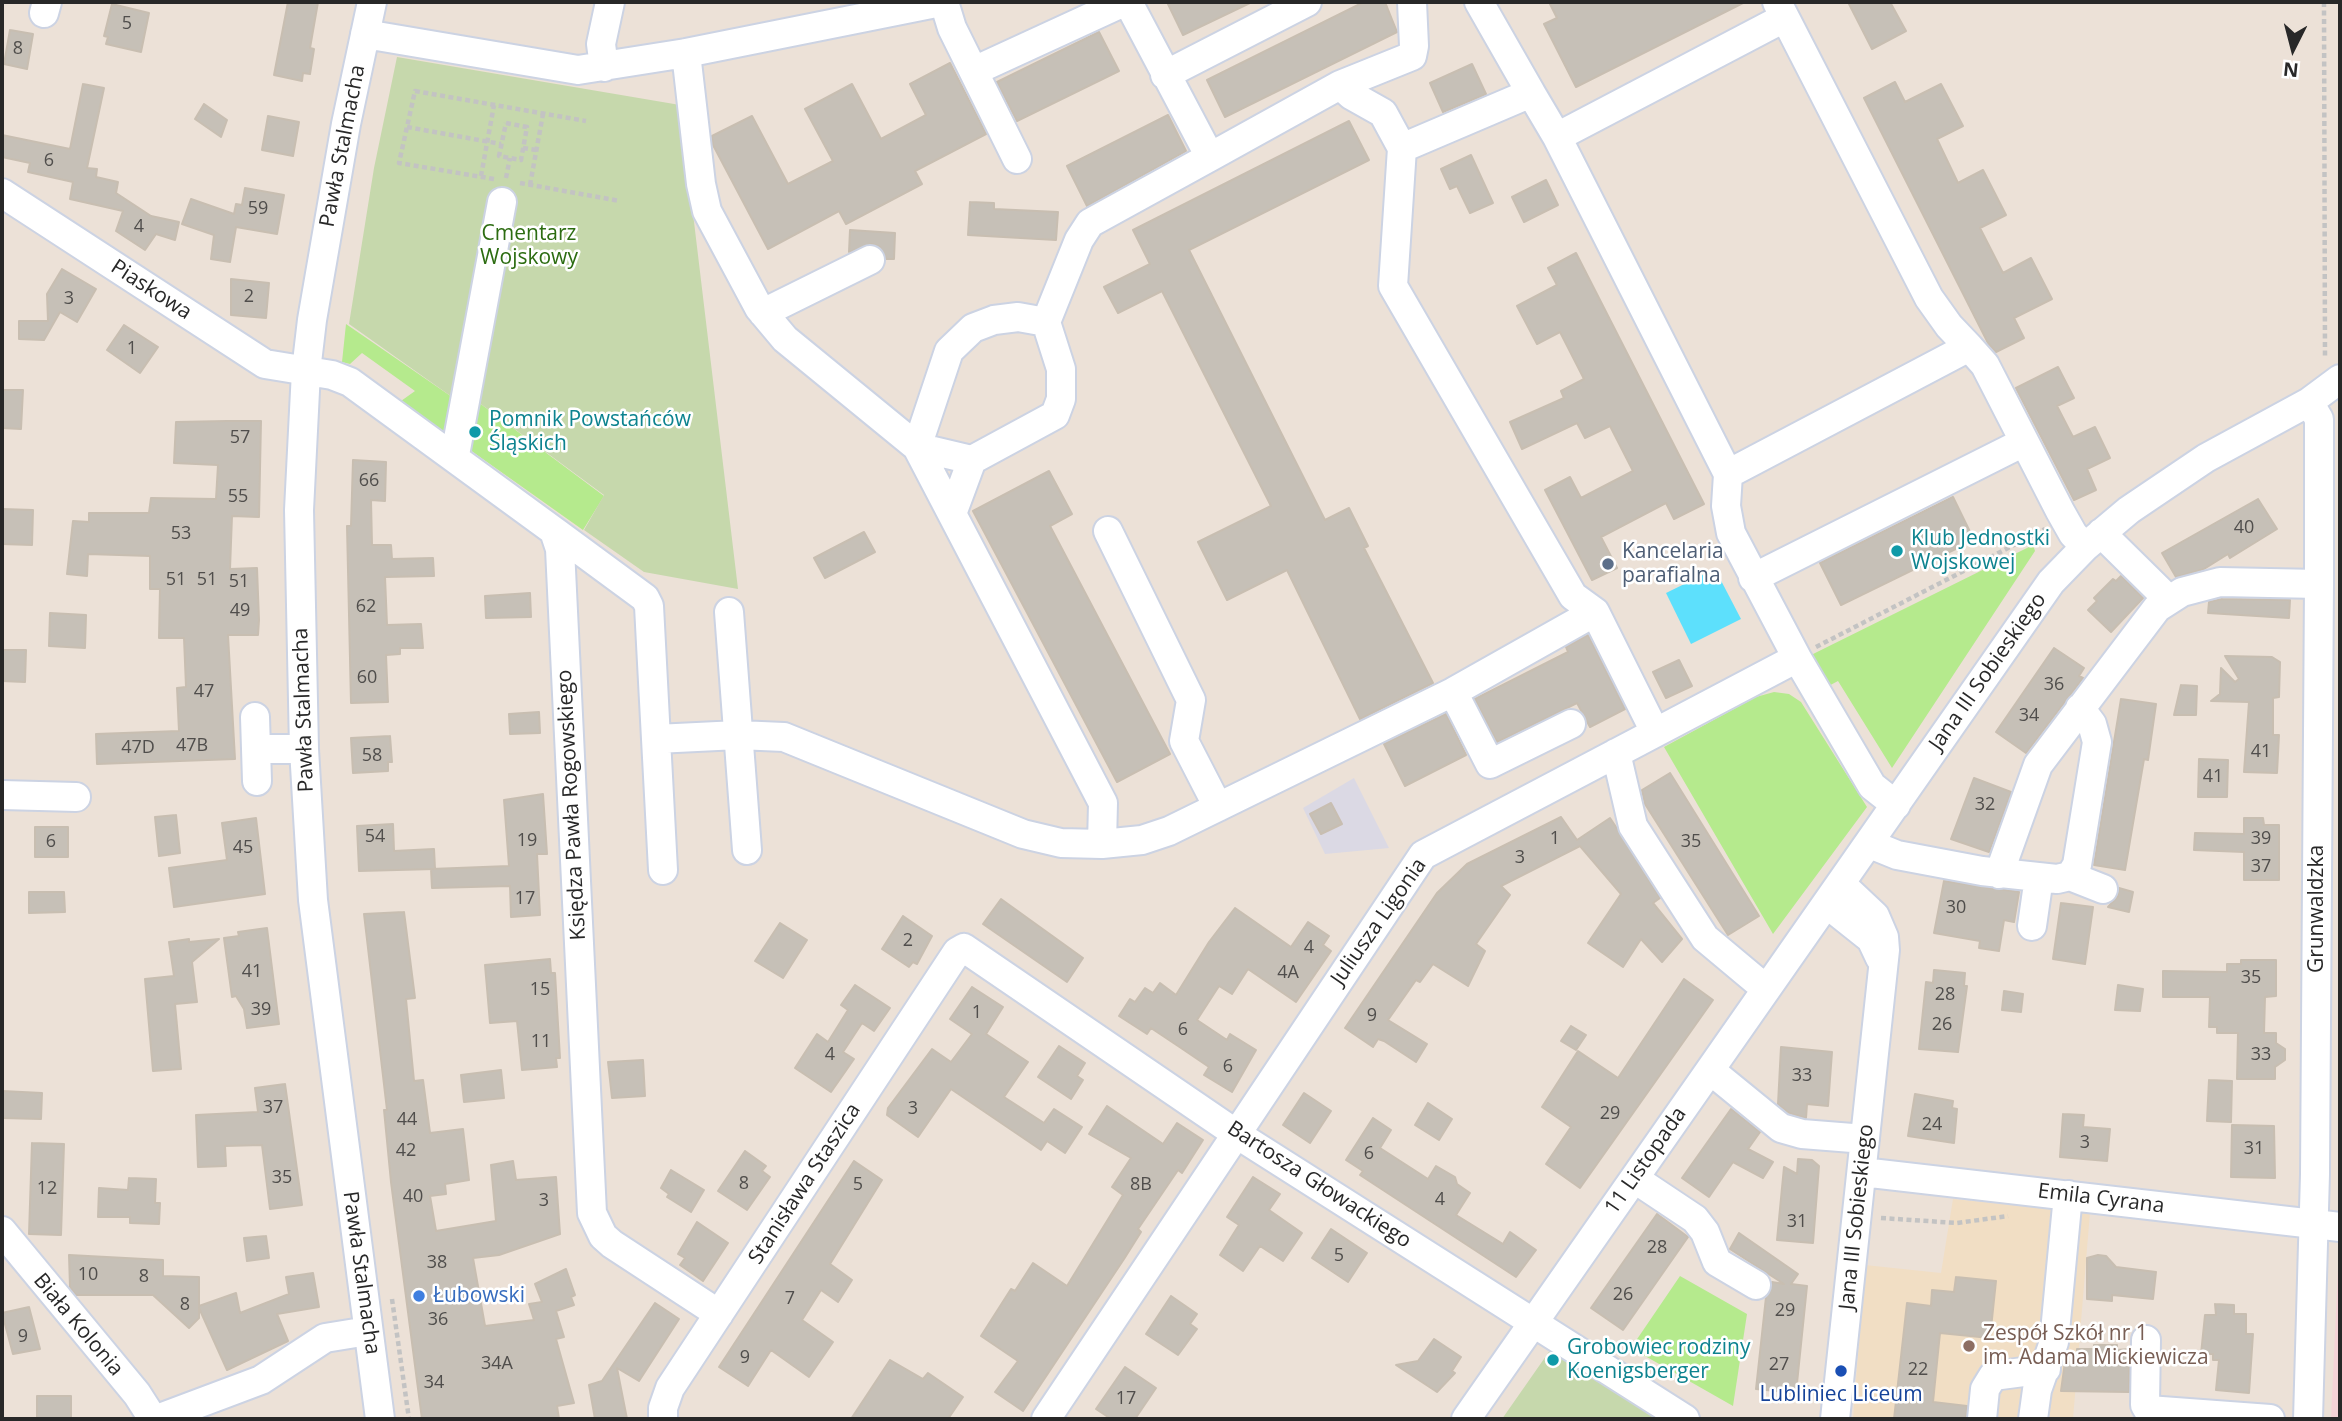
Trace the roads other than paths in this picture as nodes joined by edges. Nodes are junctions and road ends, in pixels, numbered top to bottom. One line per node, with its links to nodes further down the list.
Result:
1 (372, 2): 9 (street, Pawła Stalmacha)
2 (610, 2): 11 (street)
3 (943, 2): 10 (street); 12 (street)
4 (1126, 2): 12 (street); 13 (street)
5 (1307, 2): 13 (street)
6 (1412, 2): 14 (street)
7 (1479, 2): 15 (street)
8 (1781, 10): 16 (street); 25 (street)
9 (365, 34): 11 (street); 26 (street, Pawła Stalmacha)
10 (686, 53): 11 (street); 23 (street)
11 (604, 67)
12 (974, 71): 19 (street)
13 (1165, 75): 18 (street)
14 (1340, 85): 17 (street); 18 (street)
15 (1531, 93): 16 (street); 17 (street)
16 (1557, 137): 33 (street)
17 (1402, 148): 42 (street)
18 (1210, 157): 24 (street)
19 (1017, 159)
20 (2, 193): 26 (street, Piaskowa)
21 (502, 202): 31 (street)
22 (870, 260): 23 (street)
23 (763, 313): 30 (street)
24 (1046, 322): 30 (street); 32 (street)
25 (1969, 347): 29 (street); 33 (street)
26 (306, 371): 31 (street); 52 (street, Pawła Stalmacha)
27 (2339, 380): 28 (street, Jana III Sobieskiego)
28 (2309, 402): 37 (street, Jana III Sobieskiego); 39 (street, Grunwaldzka)
29 (2024, 442): 37 (street); 38 (street)
30 (917, 447): 32 (street); 34 (street)
31 (455, 455): 35 (street)
32 (972, 460): 34 (street)
33 (1728, 474): 38 (street)
34 (952, 514): 59 (street)
35 (554, 531): 50 (street); 80 (street, Księdza Pawła Rogowskiego)
36 (1108, 531): 58 (street)
37 (2093, 540): 40 (street); 57 (street, Jana III Sobieskiego)
38 (1754, 578): 43 (street)
39 (2319, 584): 40 (street); 77 (street, Grunwaldzka)
40 (2168, 599): 45 (street)
41 (729, 612): 49 (street)
42 (1595, 612): 44 (street); 48 (street)
43 (1797, 657): 48 (street, Juliusza Ligonia); 57 (street)
44 (1454, 692): 47 (street); 58 (street)
45 (2080, 708): 63 (street); 64 (street)
46 (255, 717): 51 (street)
47 (1571, 724)
48 (1656, 732): 53 (street, Juliusza Ligonia)
49 (738, 735): 50 (street); 59 (street); 61 (street)
50 (656, 738): 62 (street)
51 (256, 749): 52 (street); 54 (street)
52 (304, 749): 82 (street, Pawła Stalmacha)
53 (1616, 753): 70 (street); 72 (street, Juliusza Ligonia)
54 (257, 781)
55 (2, 795): 56 (street)
56 (76, 797)
57 (1896, 805): 60 (street, Jana III Sobieskiego)
58 (1218, 807): 59 (street)
59 (1102, 844)
60 (1870, 844): 63 (street); 67 (street, Jana III Sobieskiego)
61 (747, 850)
62 (663, 870)
63 (1999, 874): 65 (street)
64 (2070, 876): 65 (street); 66 (street)
65 (2039, 877): 68 (street)
66 (2103, 890)
67 (1834, 894): 70 (street, 11 Listopada); 73 (street, Jana III Sobieskiego)
68 (2032, 926)
69 (957, 952): 72 (street, Bartosza Głowackiego); 80 (street, Stanisława Staszica)
70 (1766, 989): 71 (street, 11 Listopada)
71 (1710, 1070): 73 (street); 75 (street, 11 Listopada)
72 (1238, 1135): 81 (street, Bartosza Głowackiego); 89 (street, Juliusza Ligonia)
73 (1865, 1139): 74 (street, Jana III Sobieskiego)
74 (1862, 1172): 76 (street, Emila Cyrana); 92 (street, Jana III Sobieskiego)
75 (1635, 1179): 79 (street); 81 (street, 11 Listopada)
76 (2068, 1195): 77 (street, Emila Cyrana); 84 (street)
77 (2327, 1226): 85 (street, Grunwaldzka)
78 (2, 1231): 86 (street, Biała Kolonia)
79 (1756, 1285)
80 (719, 1314): 88 (street, Stanisława Staszica)
81 (1533, 1322): 90 (street, 11 Listopada); 91 (street, Bartosza Głowackiego)
82 (368, 1331): 86 (street, Biała Kolonia); 87 (street, Pawła Stalmacha)
83 (2146, 1340): 95 (street)
84 (2046, 1369): 93 (street); 94 (street)
85 (2314, 1418)
86 (155, 1419)
87 (380, 1419)
88 (663, 1419)
89 (1046, 1419)
90 (1466, 1419)
91 (1685, 1419)
92 (1835, 1419)
93 (1982, 1419)
94 (2033, 1419)
95 (2270, 1419)

